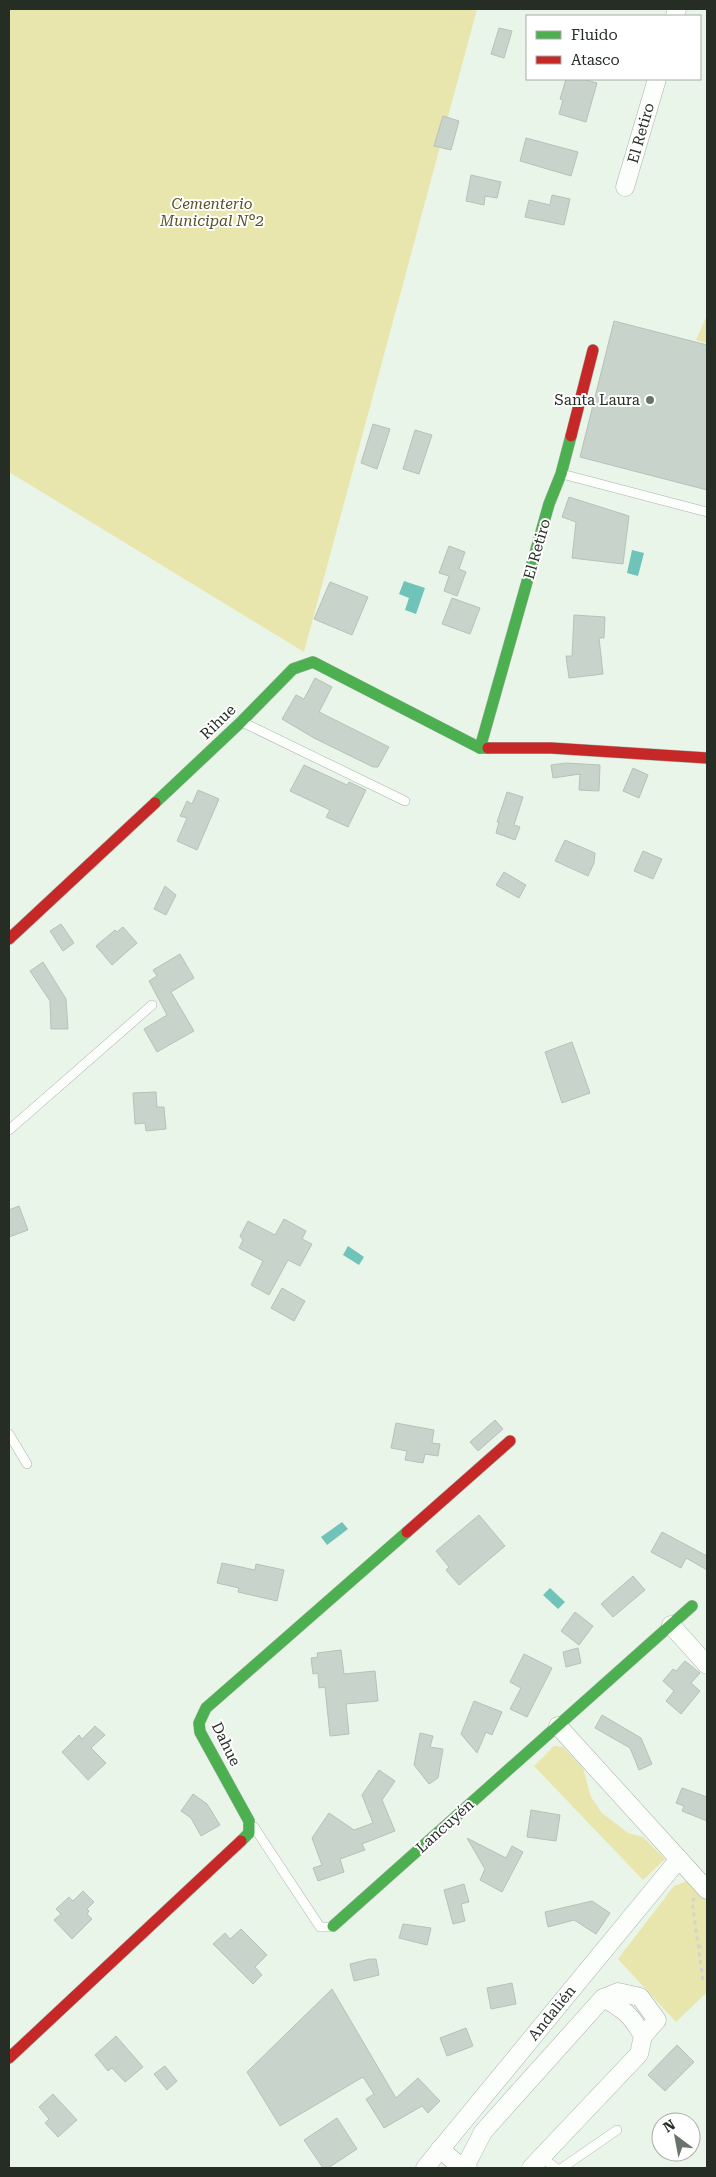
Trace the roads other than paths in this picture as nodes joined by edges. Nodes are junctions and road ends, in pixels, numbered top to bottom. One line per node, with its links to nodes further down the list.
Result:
1 (657, 80): 2 (street, El Retiro)
2 (625, 187)
3 (593, 350): 4 (street, El Retiro)
4 (562, 474): 5 (lane); 7 (street, El Retiro)
5 (707, 512)
6 (241, 722): 7 (street, Rihue); 9 (lane); 10 (street, Rihue)
7 (480, 748): 8 (street)
8 (707, 758)
9 (405, 801)
10 (9, 939)
11 (152, 1005): 12 (lane)
12 (9, 1130)
13 (9, 1434): 15 (lane)
14 (510, 1441): 20 (street, Dahue)
15 (27, 1464)
16 (692, 1606): 17 (street, Lancuyén)
17 (671, 1625): 18 (street); 19 (street, Lancuyén)
18 (707, 1665)
19 (558, 1726): 21 (street); 23 (street, Lancuyén)
20 (250, 1821): 23 (lane); 24 (street)
21 (679, 1858): 22 (street); 26 (street, Andalién)
22 (706, 1889)
23 (333, 1926)
24 (9, 2058)
25 (616, 2130): 32 (lane)
26 (440, 2150): 28 (street, Andalién); 29 (street)
27 (536, 2163): 30 (street); 31 (lane)
28 (425, 2168)
29 (462, 2168)
30 (468, 2168)
31 (556, 2168)
32 (562, 2168)

